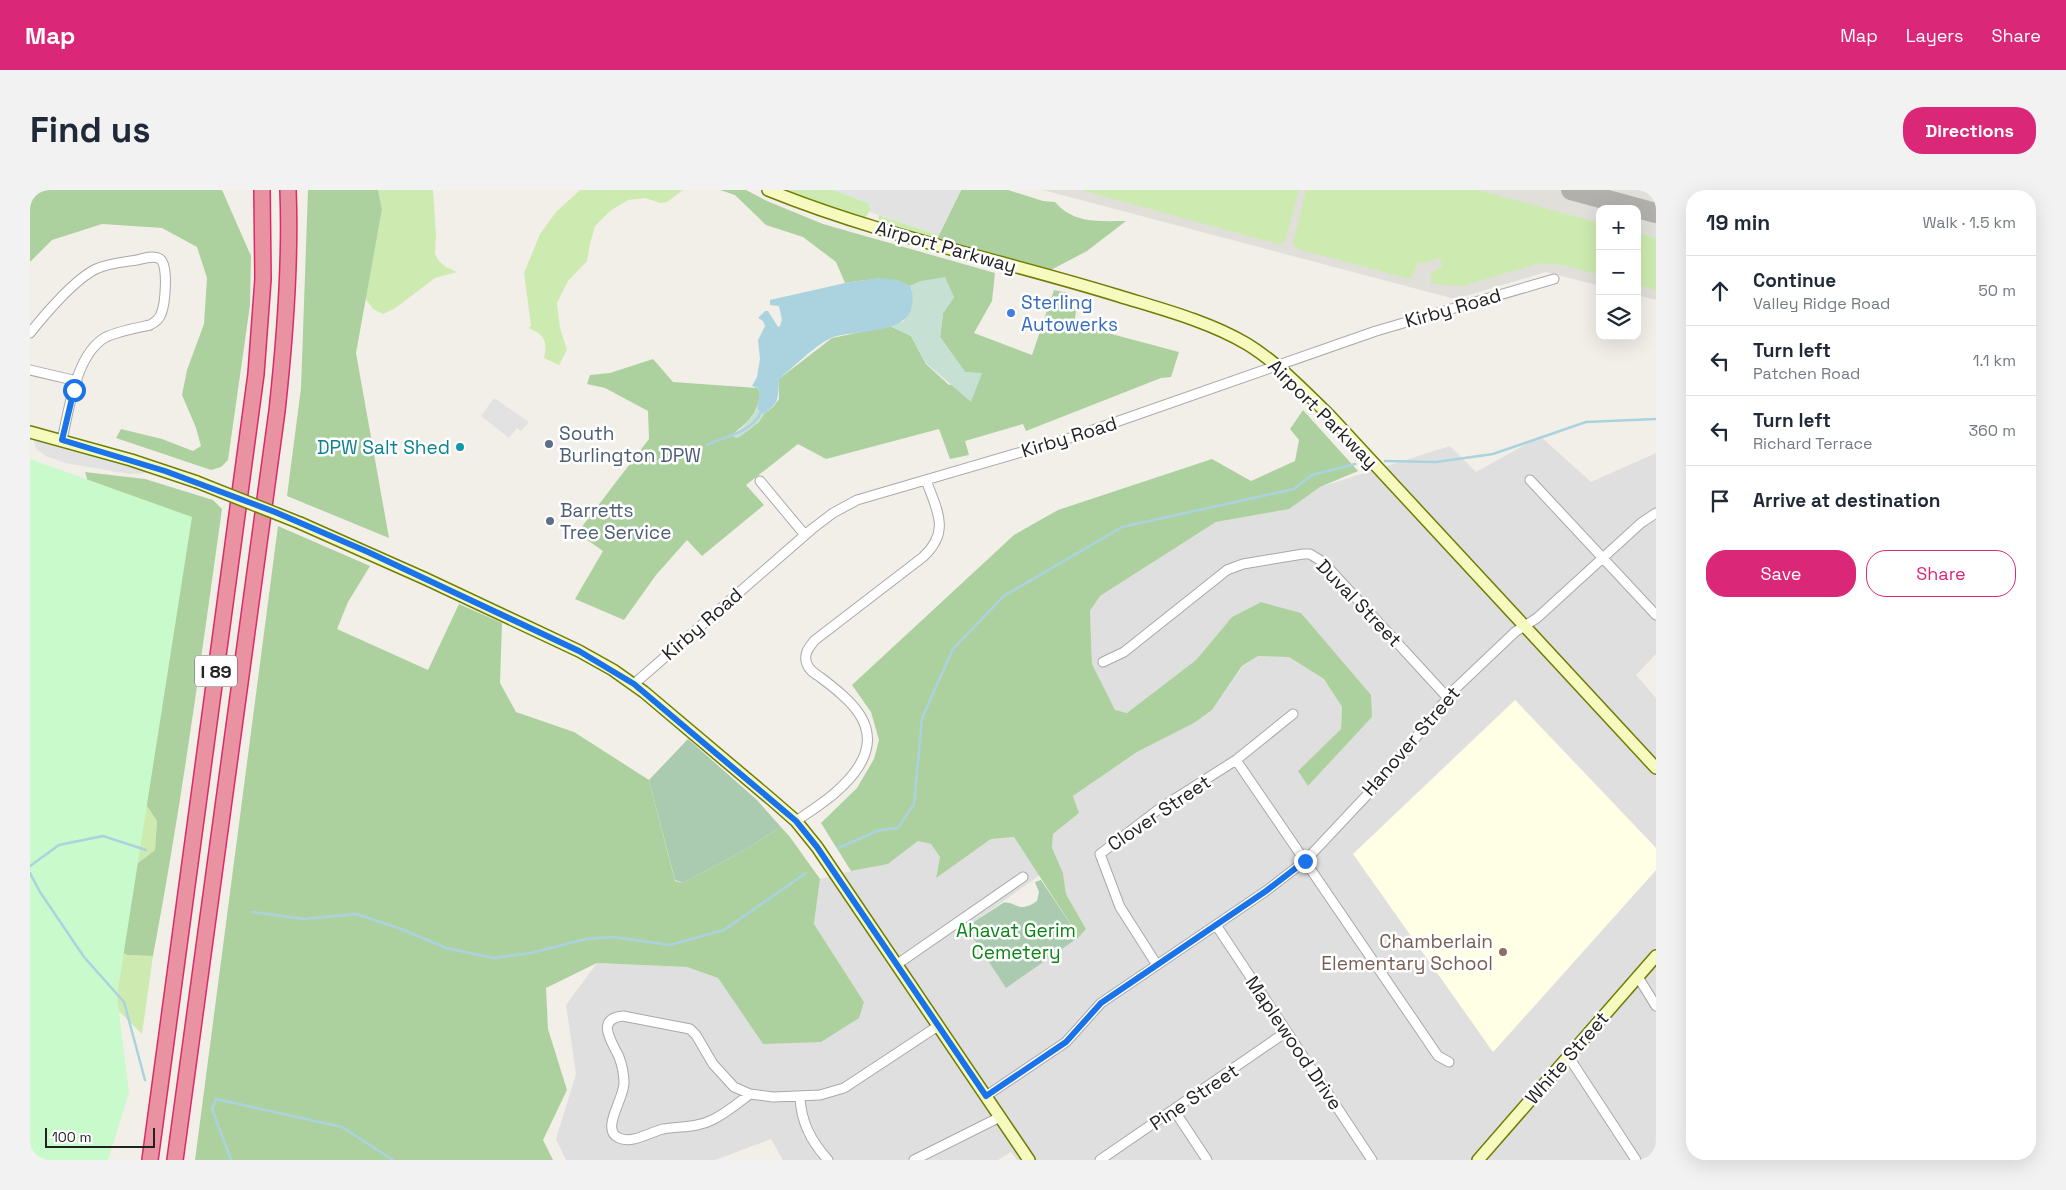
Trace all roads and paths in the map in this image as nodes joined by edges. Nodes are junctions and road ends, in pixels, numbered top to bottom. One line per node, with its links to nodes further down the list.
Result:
1 (262, 190): 43 (highway, I 89)
2 (288, 190): 44 (highway, I 89)
3 (768, 190): 6 (street, Airport Parkway)
4 (1554, 279): 6 (street, Kirby Road)
5 (30, 333): 8 (street)
6 (1278, 365): 11 (street, Kirby Road); 18 (street, Airport Parkway)
7 (30, 370): 8 (street)
8 (77, 381): 10 (street)
9 (30, 432): 10 (street)
10 (62, 440): 20 (street, bridge)
11 (926, 480): 15 (street, Kirby Road); 25 (street)
12 (1530, 480): 16 (street)
13 (760, 481): 15 (street)
14 (1656, 514): 16 (street, Hanover Street)
15 (805, 535): 20 (street, Kirby Road)
16 (1602, 558): 17 (street); 18 (street, Hanover Street)
17 (1656, 615)
18 (1524, 627): 21 (street, Hanover Street); 24 (street, Airport Parkway)
19 (1104, 662): 21 (street, Duval Street)
20 (634, 684): 25 (street)
21 (1447, 697): 26 (street, Hanover Street)
22 (1293, 714): 23 (street, Clover Street)
23 (1236, 760): 26 (street); 31 (street, Clover Street)
24 (1656, 768)
25 (796, 821): 30 (street)
26 (1305, 861): 28 (street, Hanover Street); 37 (street)
27 (1023, 877): 30 (street)
28 (1216, 925): 31 (street, Hanover Street); 35 (street, Maplewood Drive)
29 (1656, 956): 32 (street, White Street)
30 (896, 964): 34 (street)
31 (1157, 965): 40 (street, Hanover Street)
32 (1638, 977): 33 (street); 36 (street, White Street)
33 (1656, 1006)
34 (938, 1026): 39 (street); 40 (street)
35 (1286, 1032): 41 (street, Pine Street); 50 (street, Maplewood Drive)
36 (1568, 1056): 51 (street, White Street); 52 (street)
37 (1449, 1062)
38 (750, 1094): 38 (street); 39 (street)
39 (800, 1096): 45 (street)
40 (986, 1096): 42 (street)
41 (1174, 1110): 48 (street, Pine Street); 49 (street)
42 (1000, 1117): 46 (street); 47 (street)
43 (151, 1157)
44 (175, 1160)
45 (828, 1160)
46 (914, 1160)
47 (1029, 1160)
48 (1100, 1160)
49 (1207, 1160)
50 (1372, 1160)
51 (1478, 1160)
52 (1636, 1160)

